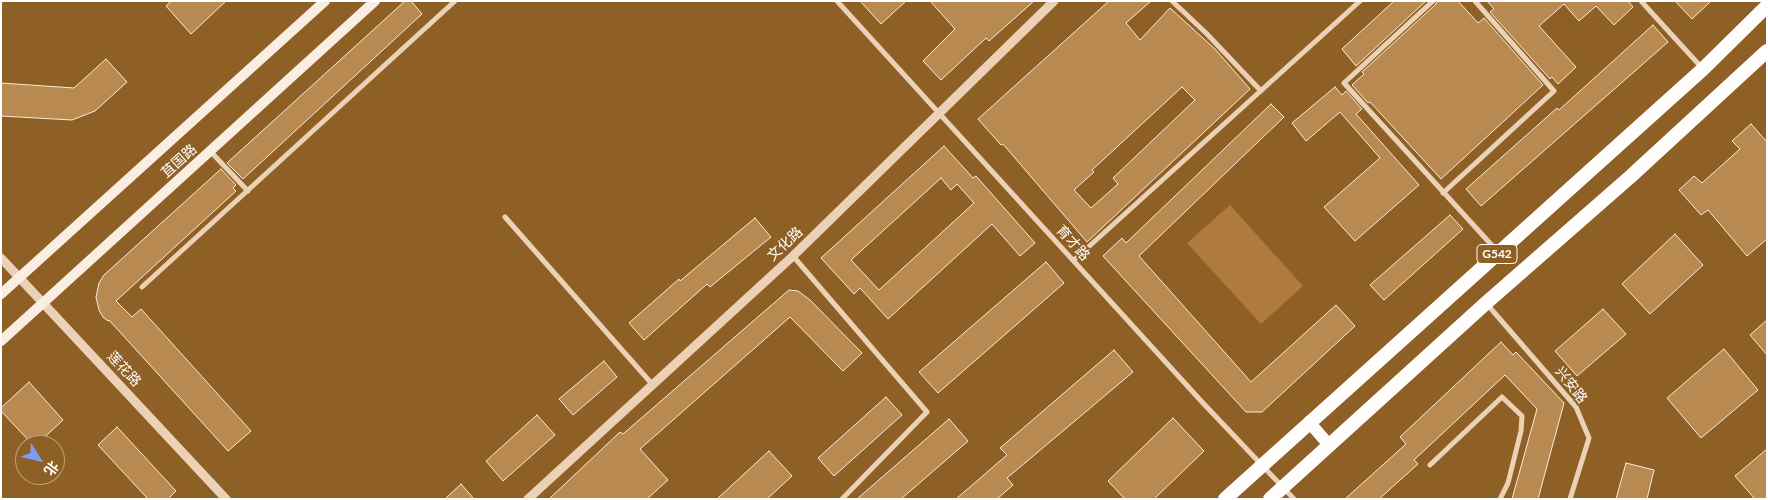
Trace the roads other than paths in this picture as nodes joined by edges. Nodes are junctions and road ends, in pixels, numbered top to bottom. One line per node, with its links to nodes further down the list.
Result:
1 (325, 1): 24 (main road, 苴国路)
2 (375, 1): 16 (main road, 苴国路)
3 (455, 1): 17 (street)
4 (838, 1): 15 (street, 育才路)
5 (1054, 1): 15 (street, 文化路)
6 (1172, 1): 14 (street)
7 (1360, 1): 14 (street)
8 (1433, 1): 18 (street)
9 (1476, 1): 18 (street)
10 (1641, 1): 13 (street)
11 (1767, 6): 13 (highway, G542)
12 (1767, 51): 28 (highway, G542)
13 (1703, 68): 20 (highway, G542)
14 (1261, 91): 23 (street)
15 (939, 113): 21 (street, 文化路); 23 (street, 育才路)
16 (210, 151): 17 (street); 27 (main road, 苴国路)
17 (248, 191): 25 (street)
18 (1443, 193): 20 (street)
19 (505, 217): 30 (street)
20 (1498, 253): 31 (highway, G542)
21 (793, 256): 30 (street, 文化路); 39 (street)
22 (1, 258): 24 (street, 莲花路)
23 (1074, 260): 34 (street, 育才路)
24 (20, 278): 26 (main road, 苴国路); 27 (street, 莲花路)
25 (142, 287)
26 (1, 294)
27 (43, 302): 29 (main road, 苴国路); 38 (street, 莲花路)
28 (1486, 303): 32 (highway, G542); 43 (street, 兴安路)
29 (1, 341)
30 (652, 384): 36 (street, 文化路)
31 (1309, 422): 32 (main road); 34 (highway, G542)
32 (1329, 445): 35 (highway, G542)
33 (1430, 465): 42 (street)
34 (1261, 466): 35 (street, 育才路); 37 (highway, G542)
35 (1283, 486): 40 (highway, G542); 41 (street, 育才路)
36 (529, 498)
37 (1228, 498)
38 (226, 499)
39 (842, 499)
40 (1270, 499)
41 (1294, 499)
42 (1500, 499)
43 (1570, 499)

